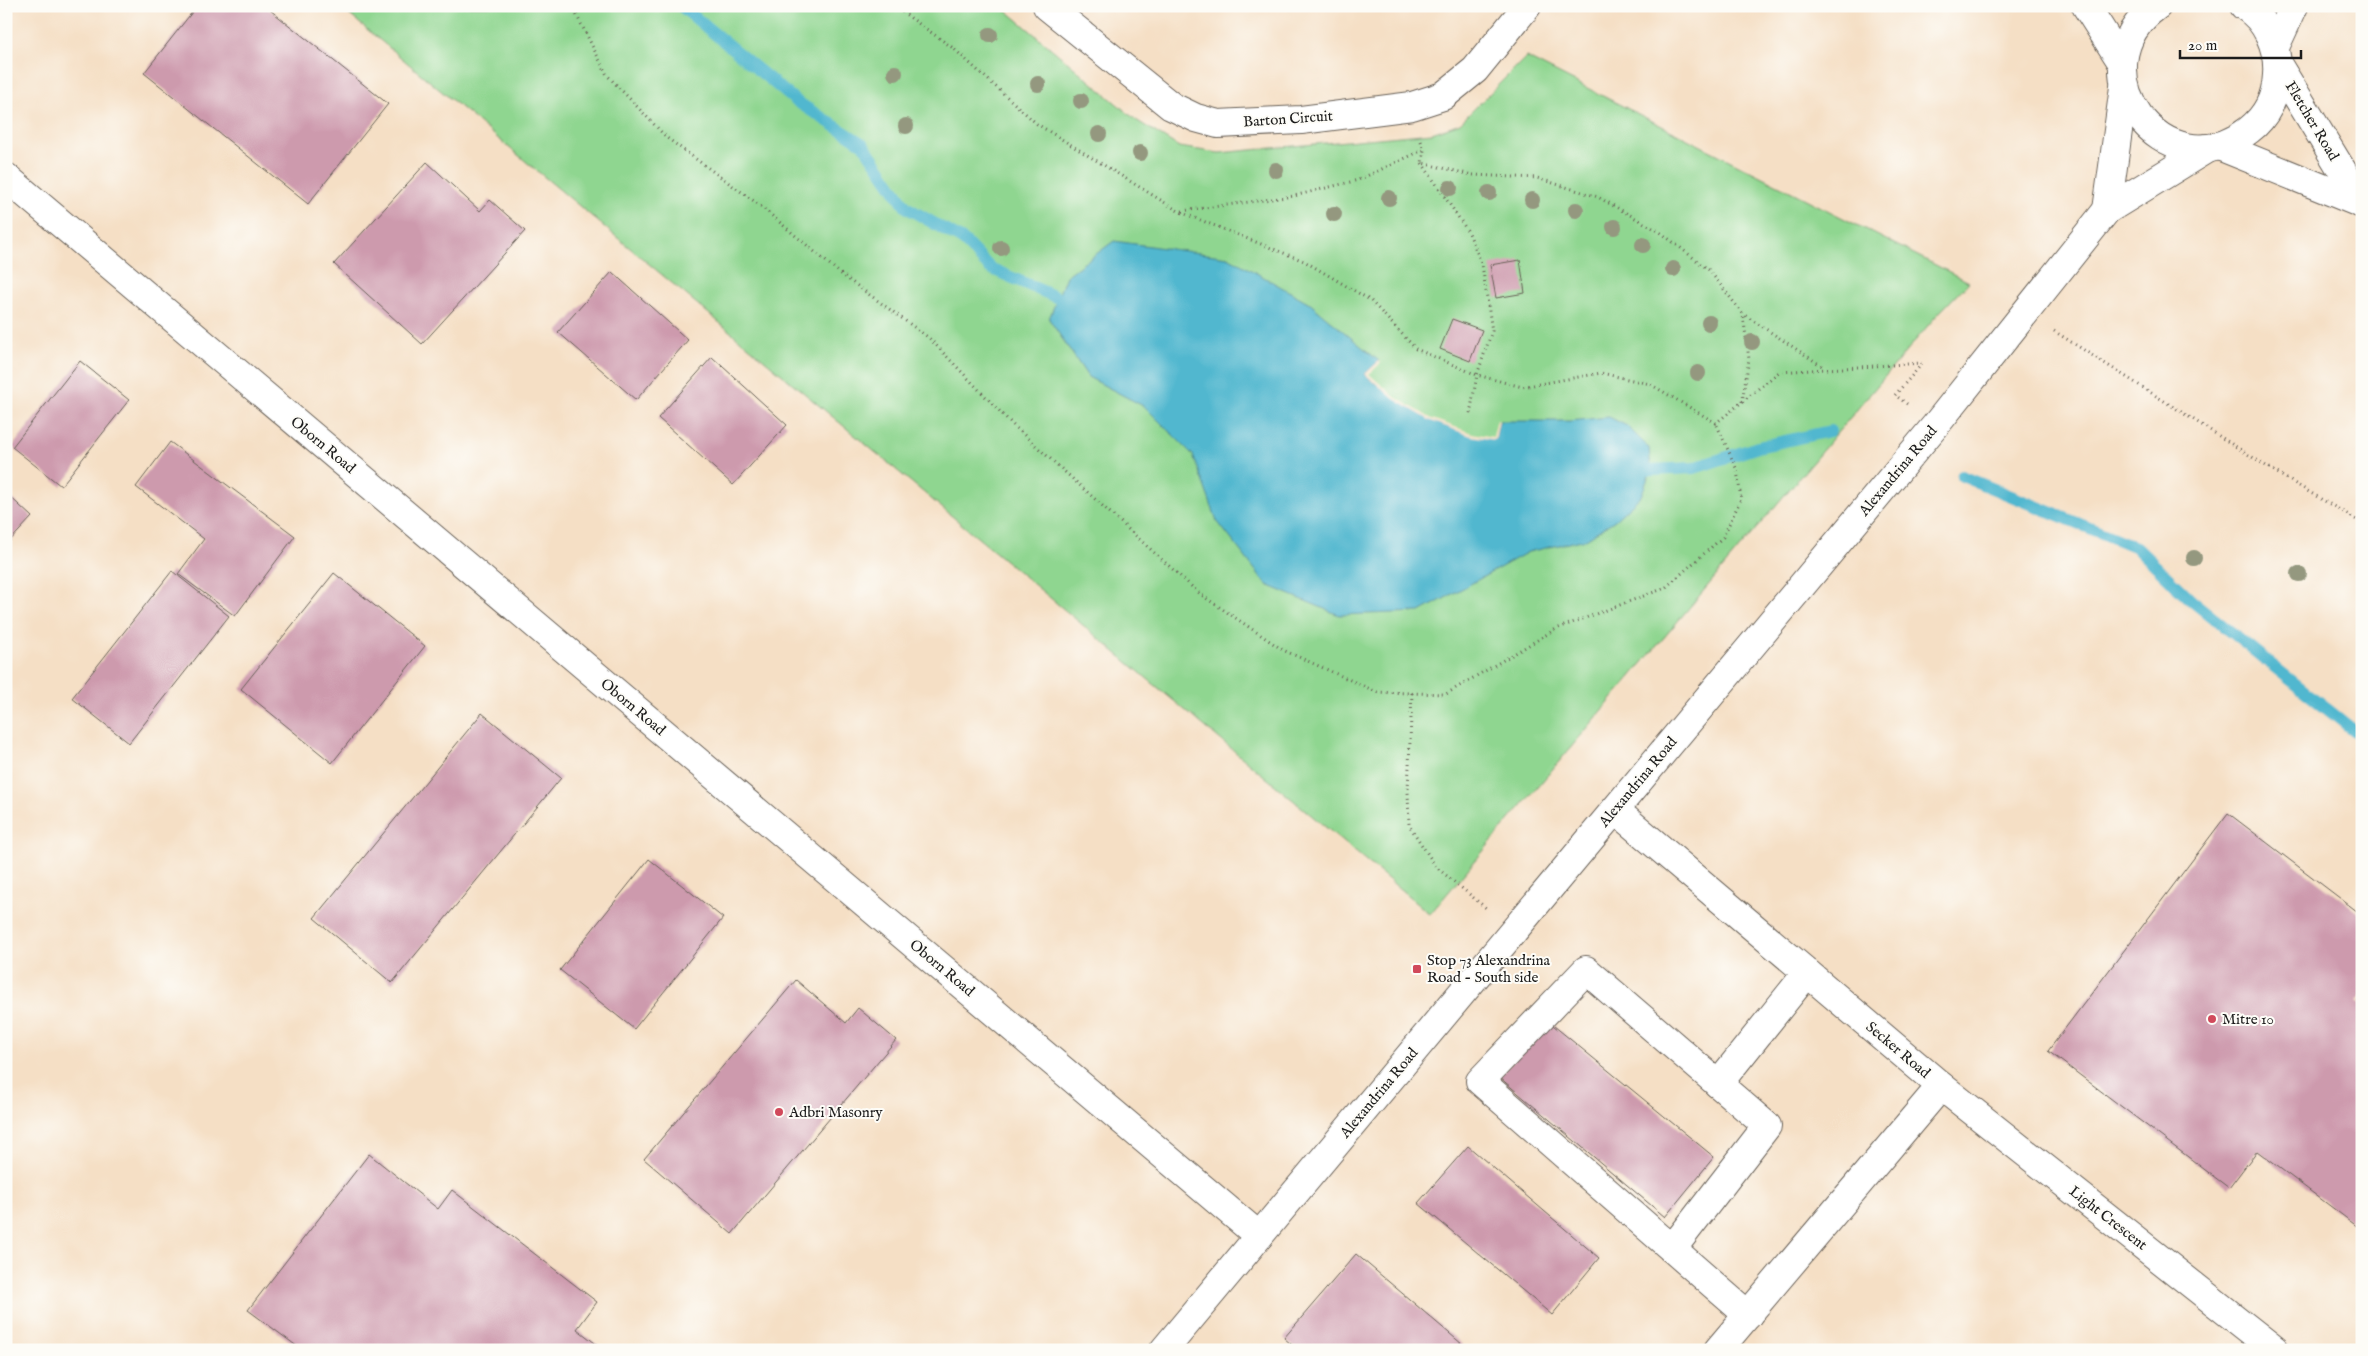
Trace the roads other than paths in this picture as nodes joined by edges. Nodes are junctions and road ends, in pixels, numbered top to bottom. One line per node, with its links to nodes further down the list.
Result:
1 (1047, 6): 2 (street, Barton Circuit)
2 (1527, 6)
3 (2086, 6): 8 (street)
4 (2157, 6): 8 (street)
5 (2244, 6): 7 (street, Fletcher Road)
6 (2294, 6): 7 (street)
7 (2276, 56): 9 (street, Alexandrina Road); 11 (street, Fletcher Road)
8 (2123, 75): 9 (street); 12 (street)
9 (2213, 147): 11 (street, Fletcher Road); 12 (street, Alexandrina Road)
10 (6, 177): 17 (street, Oborn Road)
11 (2362, 204)
12 (2107, 210): 13 (street, Alexandrina Road)
13 (1615, 810): 14 (street, Secker Road); 17 (street, Alexandrina Road)
14 (1807, 973): 15 (street); 16 (street, Secker Road)
15 (1718, 1084): 18 (street); 18 (street)
16 (1941, 1086): 19 (street, Secker Road); 22 (street, Light Crescent)
17 (1259, 1236): 20 (street, Alexandrina Road)
18 (1672, 1249): 19 (street)
19 (1748, 1315): 21 (street, Secker Road)
20 (1164, 1350)
21 (1718, 1350)
22 (2275, 1350)

